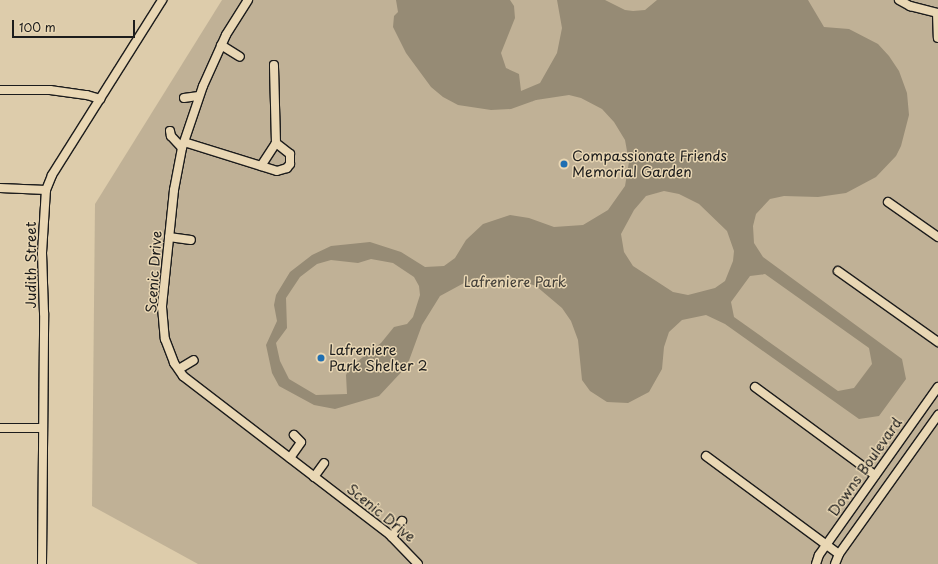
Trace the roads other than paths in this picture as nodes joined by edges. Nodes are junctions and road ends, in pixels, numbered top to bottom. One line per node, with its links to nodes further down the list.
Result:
1 (162, 0): 12 (street, Judith Street)
2 (248, 0): 6 (street, Scenic Drive)
3 (899, 0): 4 (street)
4 (938, 13): 5 (street)
5 (938, 38)
6 (221, 45): 7 (street); 10 (street, Scenic Drive)
7 (240, 56)
8 (274, 65): 14 (street)
9 (0, 90): 12 (street)
10 (199, 96): 11 (street); 15 (street, Scenic Drive)
11 (184, 98)
12 (100, 99): 18 (street, Judith Street)
13 (170, 131): 15 (street)
14 (276, 143): 16 (street); 16 (street)
15 (183, 145): 16 (street); 20 (street, Scenic Drive)
16 (261, 166)
17 (0, 188): 18 (street)
18 (46, 190): 31 (street, Judith Street)
19 (888, 202): 21 (street)
20 (169, 236): 22 (street); 26 (street, Scenic Drive)
21 (938, 237)
22 (191, 240)
23 (838, 271): 24 (street)
24 (938, 342)
25 (194, 360): 26 (street)
26 (179, 369): 34 (street, Scenic Drive)
27 (755, 387): 36 (street)
28 (938, 387): 36 (street, Downs Boulevard)
29 (938, 415): 41 (street, Downs Boulevard)
30 (0, 428): 31 (street)
31 (43, 428): 42 (street, Judith Street)
32 (294, 435): 34 (street)
33 (706, 456): 40 (street)
34 (290, 458): 37 (street, Scenic Drive)
35 (324, 463): 37 (street)
36 (875, 475): 40 (street, Downs Boulevard)
37 (314, 477): 39 (street, Scenic Drive)
38 (402, 521): 39 (street)
39 (392, 537): 43 (street, Scenic Drive)
40 (826, 546): 41 (street); 44 (street, Downs Boulevard)
41 (839, 554): 45 (street, Downs Boulevard)
42 (42, 564)
43 (418, 564)
44 (816, 564)
45 (835, 564)

